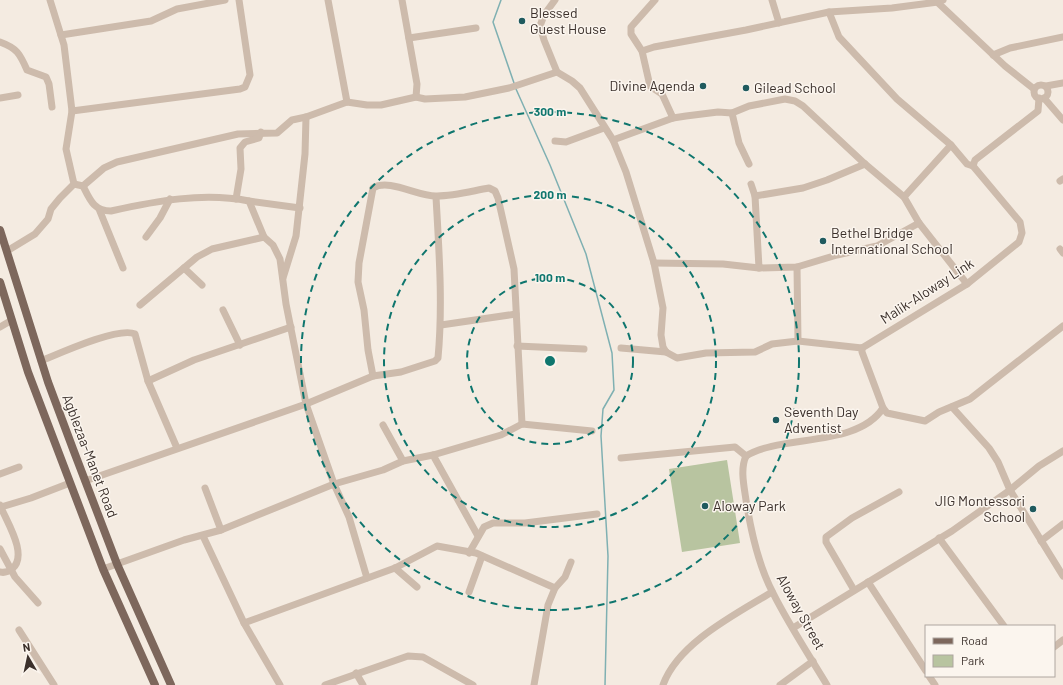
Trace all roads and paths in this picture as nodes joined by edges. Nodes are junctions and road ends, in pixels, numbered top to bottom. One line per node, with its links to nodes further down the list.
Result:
1 (50, 0): 13 (street)
2 (225, 0): 13 (street)
3 (239, 0): 30 (street)
4 (328, 0): 28 (street)
5 (402, 0): 15 (street)
6 (555, 0): 19 (street)
7 (655, 0): 17 (street)
8 (772, 0): 11 (street)
9 (938, 1): 10 (street); 18 (street)
10 (830, 12): 11 (street); 39 (street, Malik-Aloway Link)
11 (779, 23): 17 (street)
12 (476, 28): 15 (street)
13 (61, 35): 30 (street)
14 (1063, 37): 18 (street)
15 (409, 38): 25 (street)
16 (0, 42): 29 (street)
17 (642, 51): 33 (street)
18 (993, 55): 22 (street)
19 (557, 72): 25 (street); 35 (street)
20 (1063, 83): 21 (street)
21 (1046, 86): 22 (street); 27 (street)
22 (1034, 89): 27 (street)
23 (0, 94): 26 (street)
24 (18, 95): 26 (street)
25 (416, 97): 28 (street)
26 (0, 98)
27 (1041, 98): 34 (street); 42 (street)
28 (347, 102): 32 (street)
29 (52, 106)
30 (72, 111): 43 (street)
31 (732, 113): 33 (street); 40 (street); 41 (street)
32 (306, 117): 36 (street); 52 (street)
33 (673, 118): 37 (street)
34 (1063, 120)
35 (604, 128): 37 (street); 38 (street)
36 (261, 132): 45 (street); 50 (street)
37 (613, 140): 59 (street)
38 (555, 141)
39 (951, 145): 42 (street, Malik-Aloway Link); 48 (street)
40 (749, 164)
41 (865, 164): 47 (street); 48 (street)
42 (973, 166): 66 (street, Malik-Aloway Link)
43 (74, 184): 45 (street); 58 (street)
44 (751, 184): 47 (street)
45 (83, 186): 53 (street)
46 (436, 196): 70 (street); 72 (street); 84 (street)
47 (755, 196): 63 (street)
48 (904, 197): 54 (street)
49 (170, 199): 50 (street); 53 (street); 56 (street)
50 (236, 199): 51 (street)
51 (249, 201): 52 (street); 57 (street)
52 (300, 208): 64 (street)
53 (99, 209): 61 (street)
54 (919, 223): 60 (street); 66 (street)
55 (0, 230): 58 (main road, Agblezaa-Manet Road)
56 (146, 237)
57 (264, 237): 62 (street); 64 (street)
58 (7, 251): 83 (main road, Agblezaa-Manet Road)
59 (654, 263): 63 (street); 82 (street)
60 (797, 267): 63 (street); 76 (street)
61 (123, 268)
62 (184, 268): 67 (street); 68 (street)
63 (759, 268)
64 (282, 280): 75 (street)
65 (0, 282): 71 (main road, Agblezaa-Manet Road)
66 (967, 284): 80 (street, Malik-Aloway Link)
67 (202, 285)
68 (140, 305)
69 (223, 310): 77 (street)
70 (516, 314): 72 (street); 78 (street)
71 (12, 320): 74 (street); 101 (main road, Agblezaa-Manet Road)
72 (441, 325): 84 (street)
73 (1063, 326): 87 (street)
74 (0, 327)
75 (291, 327): 77 (street); 86 (street)
76 (798, 341): 80 (street); 82 (street)
77 (240, 345): 85 (street)
78 (517, 346): 81 (street); 89 (street)
79 (621, 348): 82 (street)
80 (862, 348): 88 (street)
81 (584, 349)
82 (666, 352)
83 (41, 361): 85 (street); 100 (main road, Agblezaa-Manet Road)
84 (373, 376): 86 (street)
85 (148, 381): 92 (street)
86 (306, 404): 92 (street); 102 (street)
87 (952, 407): 88 (street); 104 (street)
88 (883, 408): 95 (street)
89 (522, 424): 91 (street); 94 (street)
90 (383, 425): 97 (street)
91 (592, 431)
92 (178, 448): 100 (street)
93 (1063, 451): 104 (street)
94 (433, 455): 97 (street); 111 (street)
95 (746, 456): 96 (street); 130 (street, Aloway Street)
96 (621, 458)
97 (403, 461): 102 (street)
98 (19, 467): 99 (street)
99 (0, 474)
100 (85, 481): 118 (main road, Agblezaa-Manet Road)
101 (70, 483): 106 (street); 120 (main road, Agblezaa-Manet Road)
102 (334, 484): 109 (street); 124 (street)
103 (205, 488): 109 (street)
104 (1010, 490): 112 (street); 113 (street)
105 (899, 492): 128 (street)
106 (0, 506): 121 (street)
107 (597, 514): 111 (street)
108 (1063, 524): 113 (street)
109 (221, 530): 110 (street)
110 (203, 536): 118 (street); 132 (street)
111 (478, 536): 115 (street)
112 (939, 538): 125 (street); 133 (street)
113 (1042, 541): 123 (street)
114 (0, 549): 121 (street)
115 (468, 553): 116 (street); 119 (street)
116 (482, 556): 127 (street); 129 (street)
117 (571, 562): 127 (street)
118 (117, 564): 120 (street); 143 (main road, Agblezaa-Manet Road)
119 (395, 568): 124 (street); 126 (street)
120 (103, 569): 142 (main road, Agblezaa-Manet Road)
121 (10, 570): 122 (street); 131 (street)
122 (0, 572)
123 (1063, 575)
124 (367, 578): 132 (street)
125 (868, 582): 128 (street); 139 (street)
126 (417, 587)
127 (555, 588): 148 (street)
128 (854, 590): 134 (street)
129 (469, 592)
130 (772, 592): 134 (street, Aloway Street); 149 (street)
131 (38, 603)
132 (244, 623): 144 (street)
133 (1003, 625)
134 (793, 628): 138 (street, Aloway Street)
135 (19, 630): 141 (street)
136 (1063, 640): 137 (street)
137 (1055, 646)
138 (813, 661): 150 (street); 151 (street, Aloway Street)
139 (925, 669)
140 (356, 673): 145 (street); 146 (street); 147 (street)
141 (54, 685)
142 (155, 685)
143 (171, 685)
144 (280, 685)
145 (325, 685)
146 (363, 685)
147 (473, 685)
148 (534, 685)
149 (664, 685)
150 (780, 685)
151 (827, 685)

